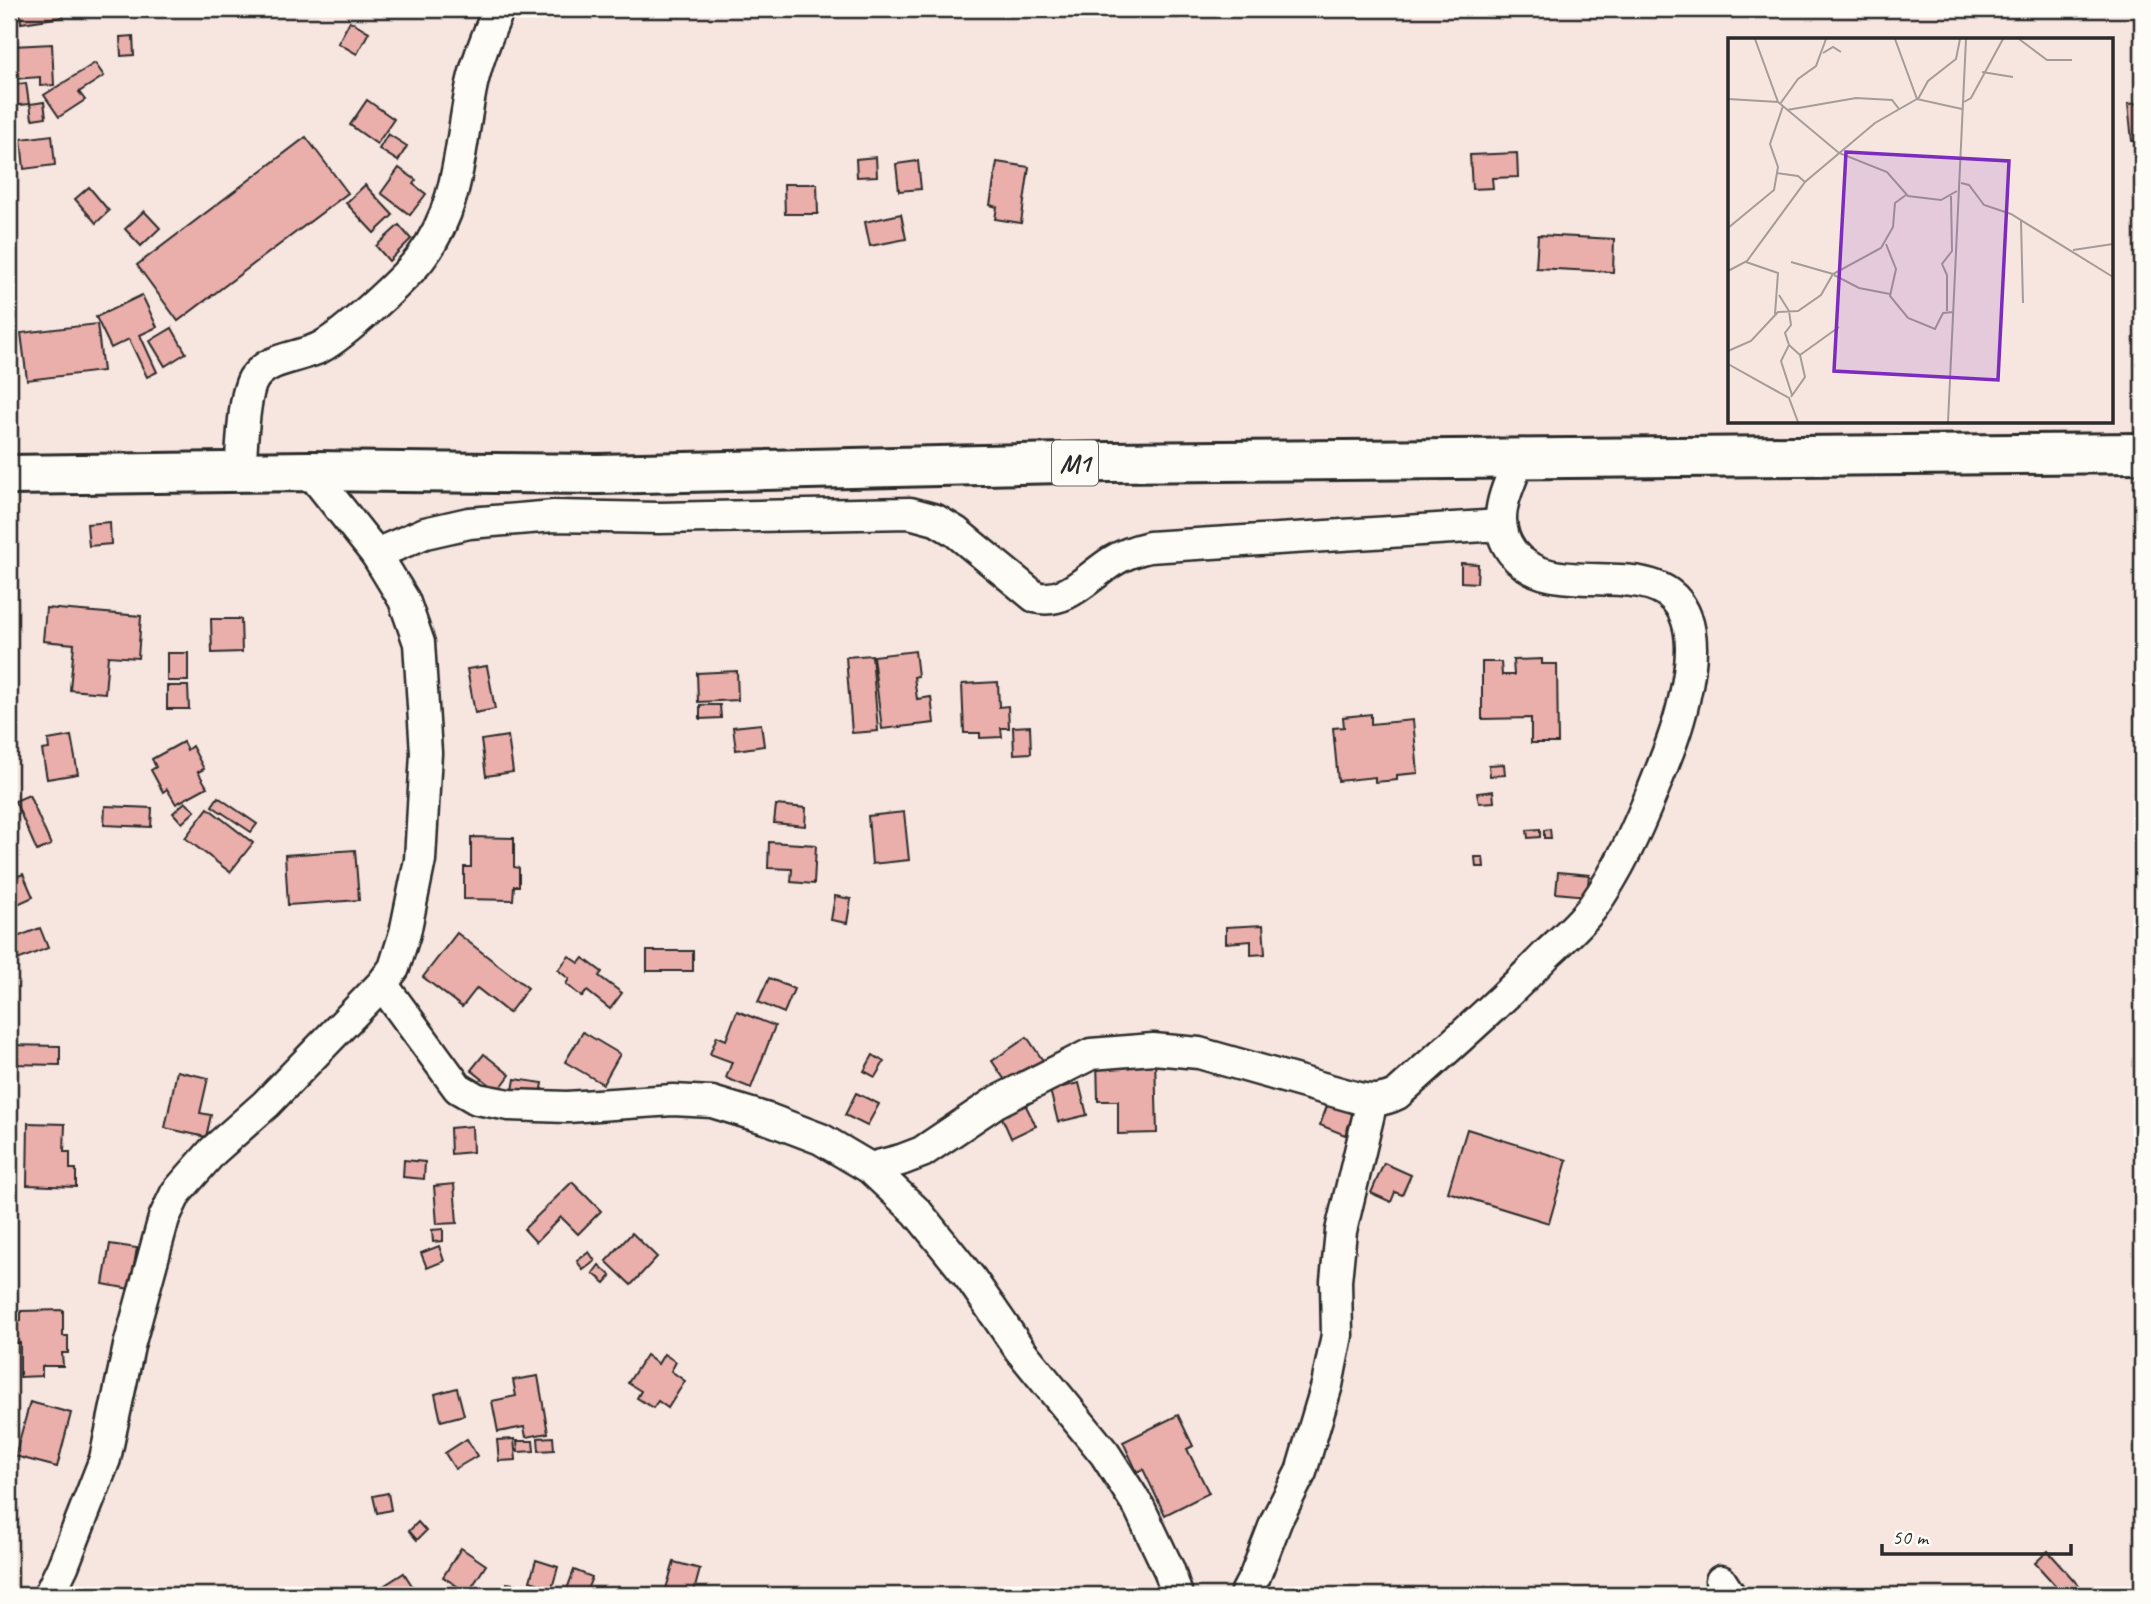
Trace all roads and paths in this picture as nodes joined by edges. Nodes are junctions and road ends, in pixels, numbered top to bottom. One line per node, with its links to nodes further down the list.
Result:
1 (499, 9): 5 (street)
2 (2142, 453): 3 (highway, M1)
3 (1520, 458): 4 (highway, M1); 7 (street)
4 (310, 471): 5 (highway, M1); 8 (street)
5 (240, 472): 6 (highway, M1)
6 (9, 475)
7 (1501, 526): 8 (street); 10 (street)
8 (376, 554): 9 (street)
9 (382, 985): 11 (street); 12 (street)
10 (1372, 1101): 11 (street); 14 (street)
11 (870, 1168): 13 (street)
12 (49, 1595)
13 (1177, 1595)
14 (1245, 1595)

